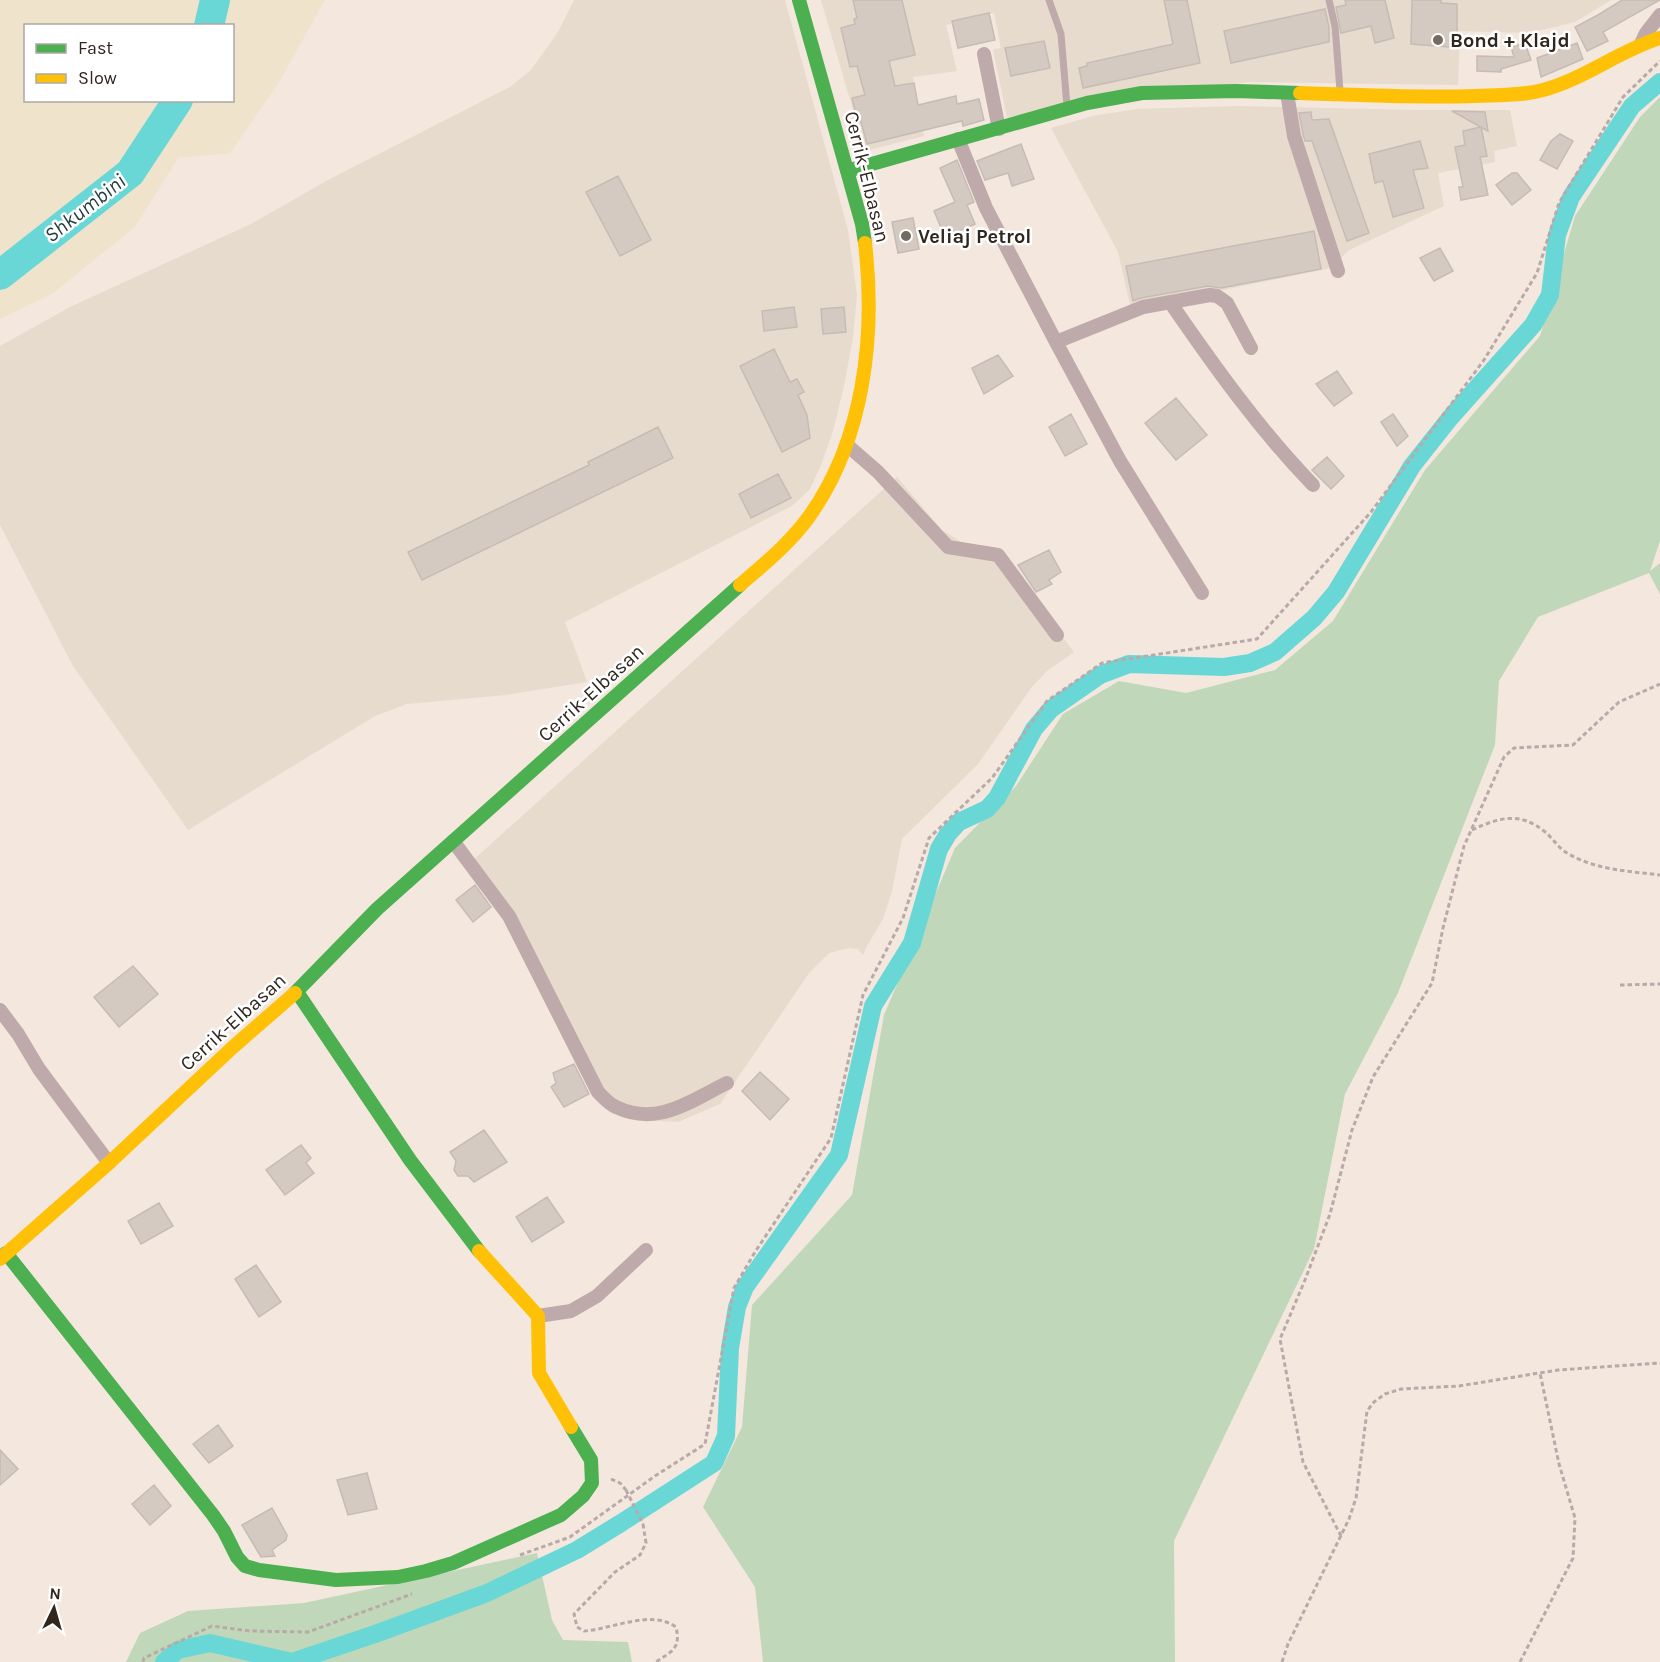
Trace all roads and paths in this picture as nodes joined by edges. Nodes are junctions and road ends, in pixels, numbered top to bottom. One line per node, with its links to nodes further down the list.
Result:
1 (798, 0): 14 (main road, Cerrik-Elbasan)
2 (1049, 0): 11 (lane)
3 (1329, 0): 10 (lane)
4 (1660, 15): 6 (street)
5 (1660, 38): 6 (main road)
6 (1641, 44): 10 (main road)
7 (984, 54): 12 (street)
8 (1660, 60): 40 (path)
9 (1287, 93): 10 (main road); 11 (main road); 15 (street)
10 (1340, 93)
11 (1067, 109): 12 (main road)
12 (999, 129): 13 (main road)
13 (958, 139): 14 (main road); 17 (street)
14 (847, 171): 19 (main road, Cerrik-Elbasan)
15 (1338, 271)
16 (1170, 302): 17 (street); 18 (street); 20 (street)
17 (1056, 342): 21 (street)
18 (1251, 348)
19 (847, 445): 22 (street); 25 (main road, Cerrik-Elbasan)
20 (1313, 485)
21 (1202, 593)
22 (1058, 635)
23 (1660, 684): 24 (path)
24 (1470, 831): 26 (path); 39 (path)
25 (453, 841): 29 (main road, Cerrik-Elbasan); 31 (street)
26 (1660, 875)
27 (1660, 984): 28 (path)
28 (1620, 985)
29 (297, 992): 32 (main road, Cerrik-Elbasan); 35 (main road)
30 (0, 1010): 32 (street)
31 (727, 1083)
32 (109, 1163): 34 (main road, Cerrik-Elbasan)
33 (646, 1250): 35 (street)
34 (3, 1256): 35 (main road)
35 (538, 1316)
36 (1660, 1364): 37 (path)
37 (1540, 1373): 39 (path); 45 (path)
38 (626, 1490): 43 (path, bridge)
39 (1341, 1536): 44 (path)
40 (515, 1557)
41 (417, 1592): 42 (path)
42 (143, 1662)
43 (656, 1662)
44 (1282, 1662)
45 (1520, 1662)

